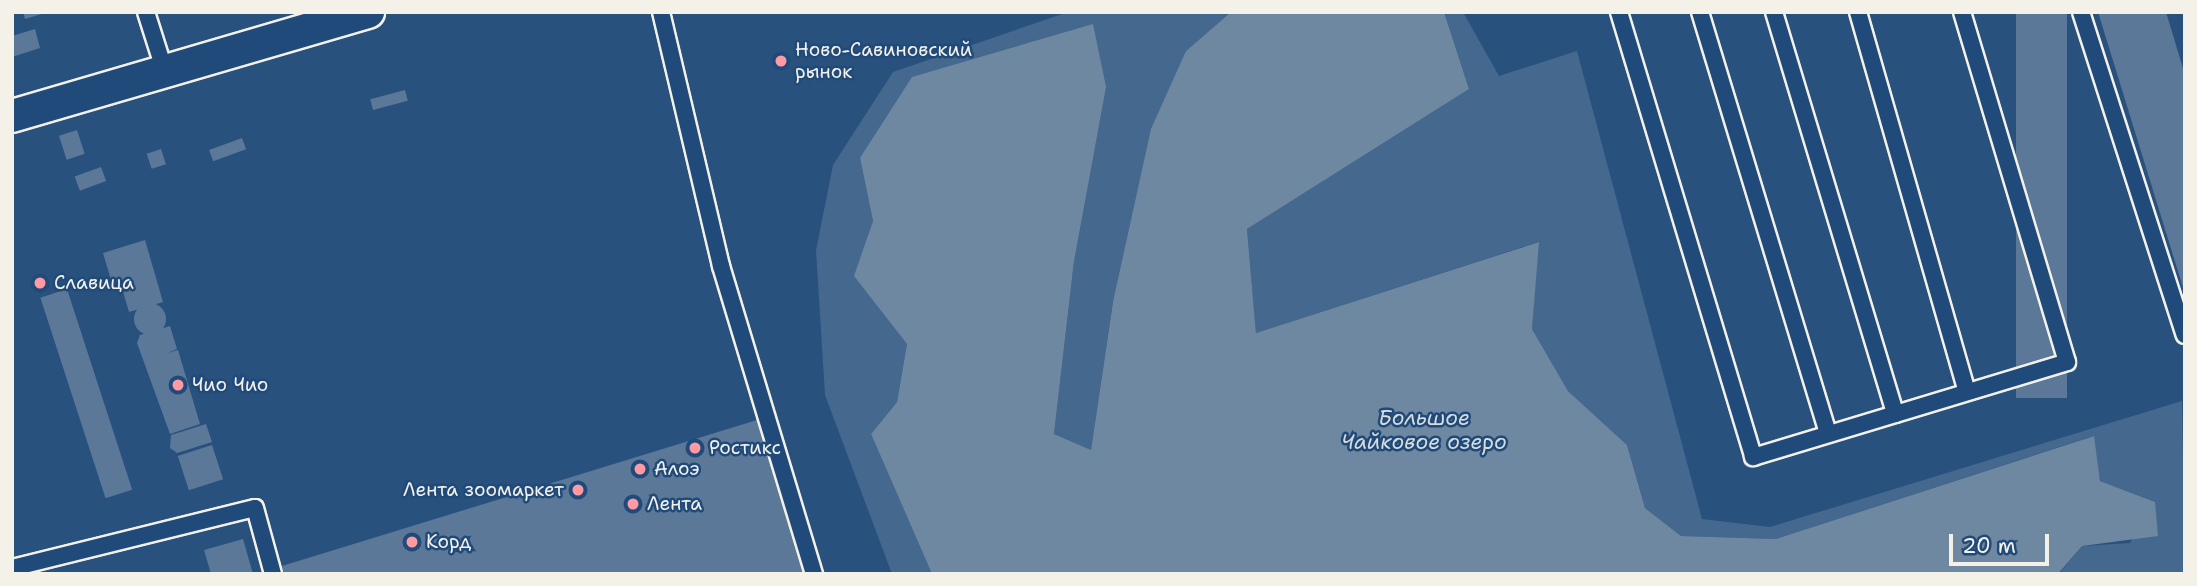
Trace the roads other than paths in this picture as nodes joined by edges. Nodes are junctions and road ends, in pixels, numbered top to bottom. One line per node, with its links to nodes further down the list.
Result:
1 (146, 12): 10 (lane)
2 (368, 12): 10 (street)
3 (661, 12): 18 (lane)
4 (1619, 12): 15 (lane)
5 (1700, 12): 15 (lane)
6 (1773, 12): 14 (lane)
7 (1858, 12): 13 (lane)
8 (1962, 12): 13 (lane)
9 (2081, 12): 12 (lane)
10 (165, 72): 11 (street)
11 (12, 116)
12 (2185, 335)
13 (1968, 391): 14 (lane)
14 (1895, 414): 15 (lane)
15 (1828, 433)
16 (12, 568): 17 (lane)
17 (273, 574)
18 (814, 574)

